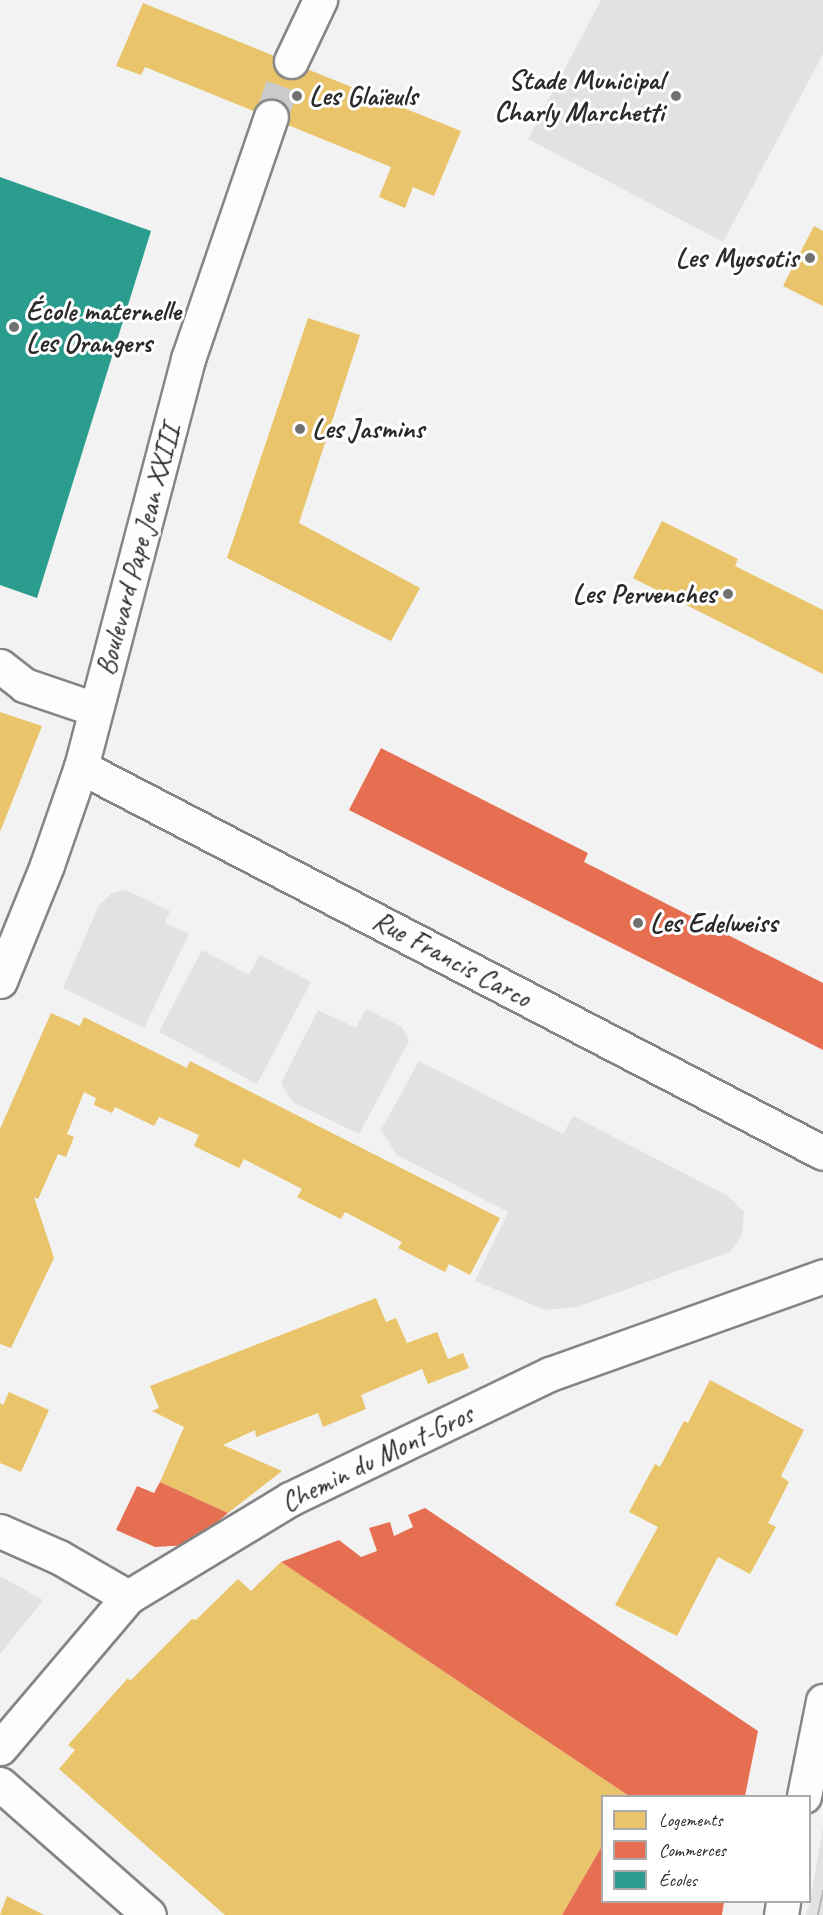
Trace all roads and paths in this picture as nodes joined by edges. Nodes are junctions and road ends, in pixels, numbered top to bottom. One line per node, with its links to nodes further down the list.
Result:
1 (320, 0): 2 (street)
2 (291, 62)
3 (271, 117): 5 (street, Boulevard Pape Jean XXIII)
4 (0, 666): 5 (street)
5 (95, 709): 6 (street, Boulevard Pape Jean XXIII)
6 (81, 767): 7 (street, Boulevard Pape Jean XXIII); 8 (street, Rue Francis Carco)
7 (0, 981)
8 (823, 1153)
9 (823, 1276): 11 (street, Chemin du Mont-Gros)
10 (0, 1531): 11 (street)
11 (128, 1597): 13 (street, Chemin du Mont-Gros)
12 (823, 1701): 15 (street)
13 (0, 1748)
14 (0, 1784): 16 (street)
15 (804, 1795)
16 (149, 1915)

